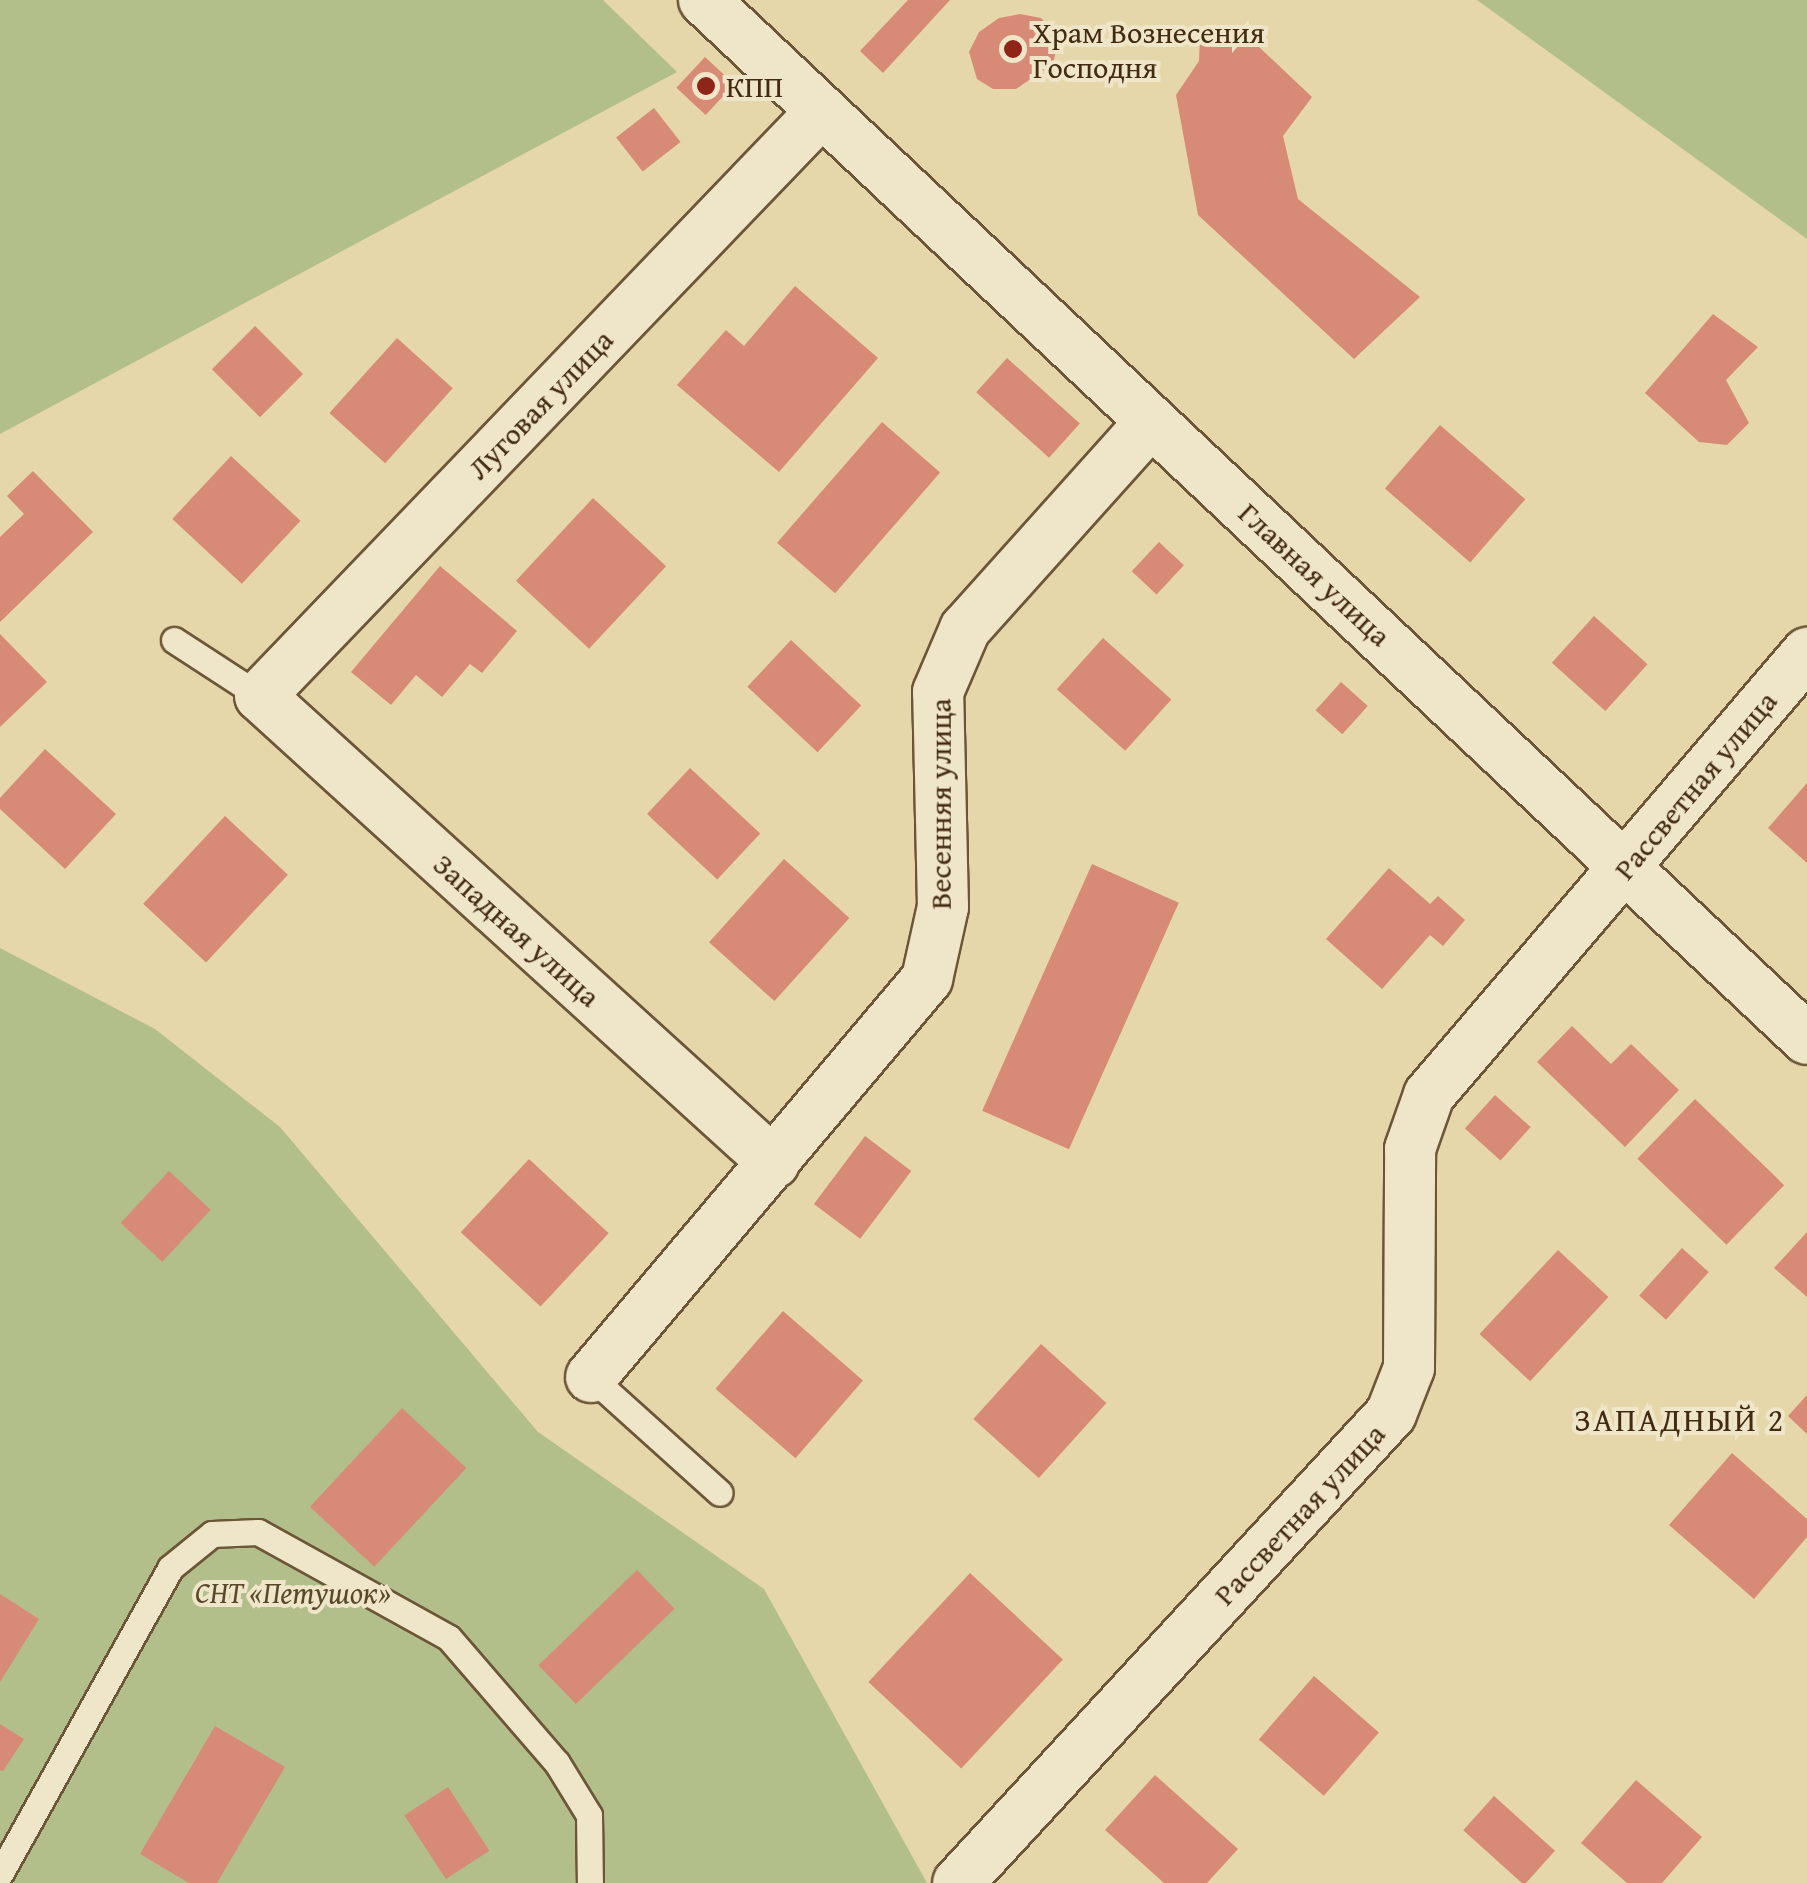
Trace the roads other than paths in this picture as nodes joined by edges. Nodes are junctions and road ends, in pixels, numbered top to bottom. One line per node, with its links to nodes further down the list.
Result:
1 (704, 0): 2 (street, Главная улица)
2 (821, 112): 3 (street, Главная улица); 6 (street, Луговая улица)
3 (1152, 422): 7 (street, Главная улица); 9 (street, Весенняя улица)
4 (174, 640): 6 (lane)
5 (1807, 653): 7 (street, Рассветная улица)
6 (260, 696): 9 (street, Западная улица)
7 (1628, 866): 8 (street, Главная улица); 14 (street, Рассветная улица)
8 (1807, 1039)
9 (774, 1163): 10 (street, Весенняя улица)
10 (591, 1377): 11 (lane)
11 (720, 1493)
12 (0, 1874): 13 (lane)
13 (590, 1883)
14 (958, 1883)

